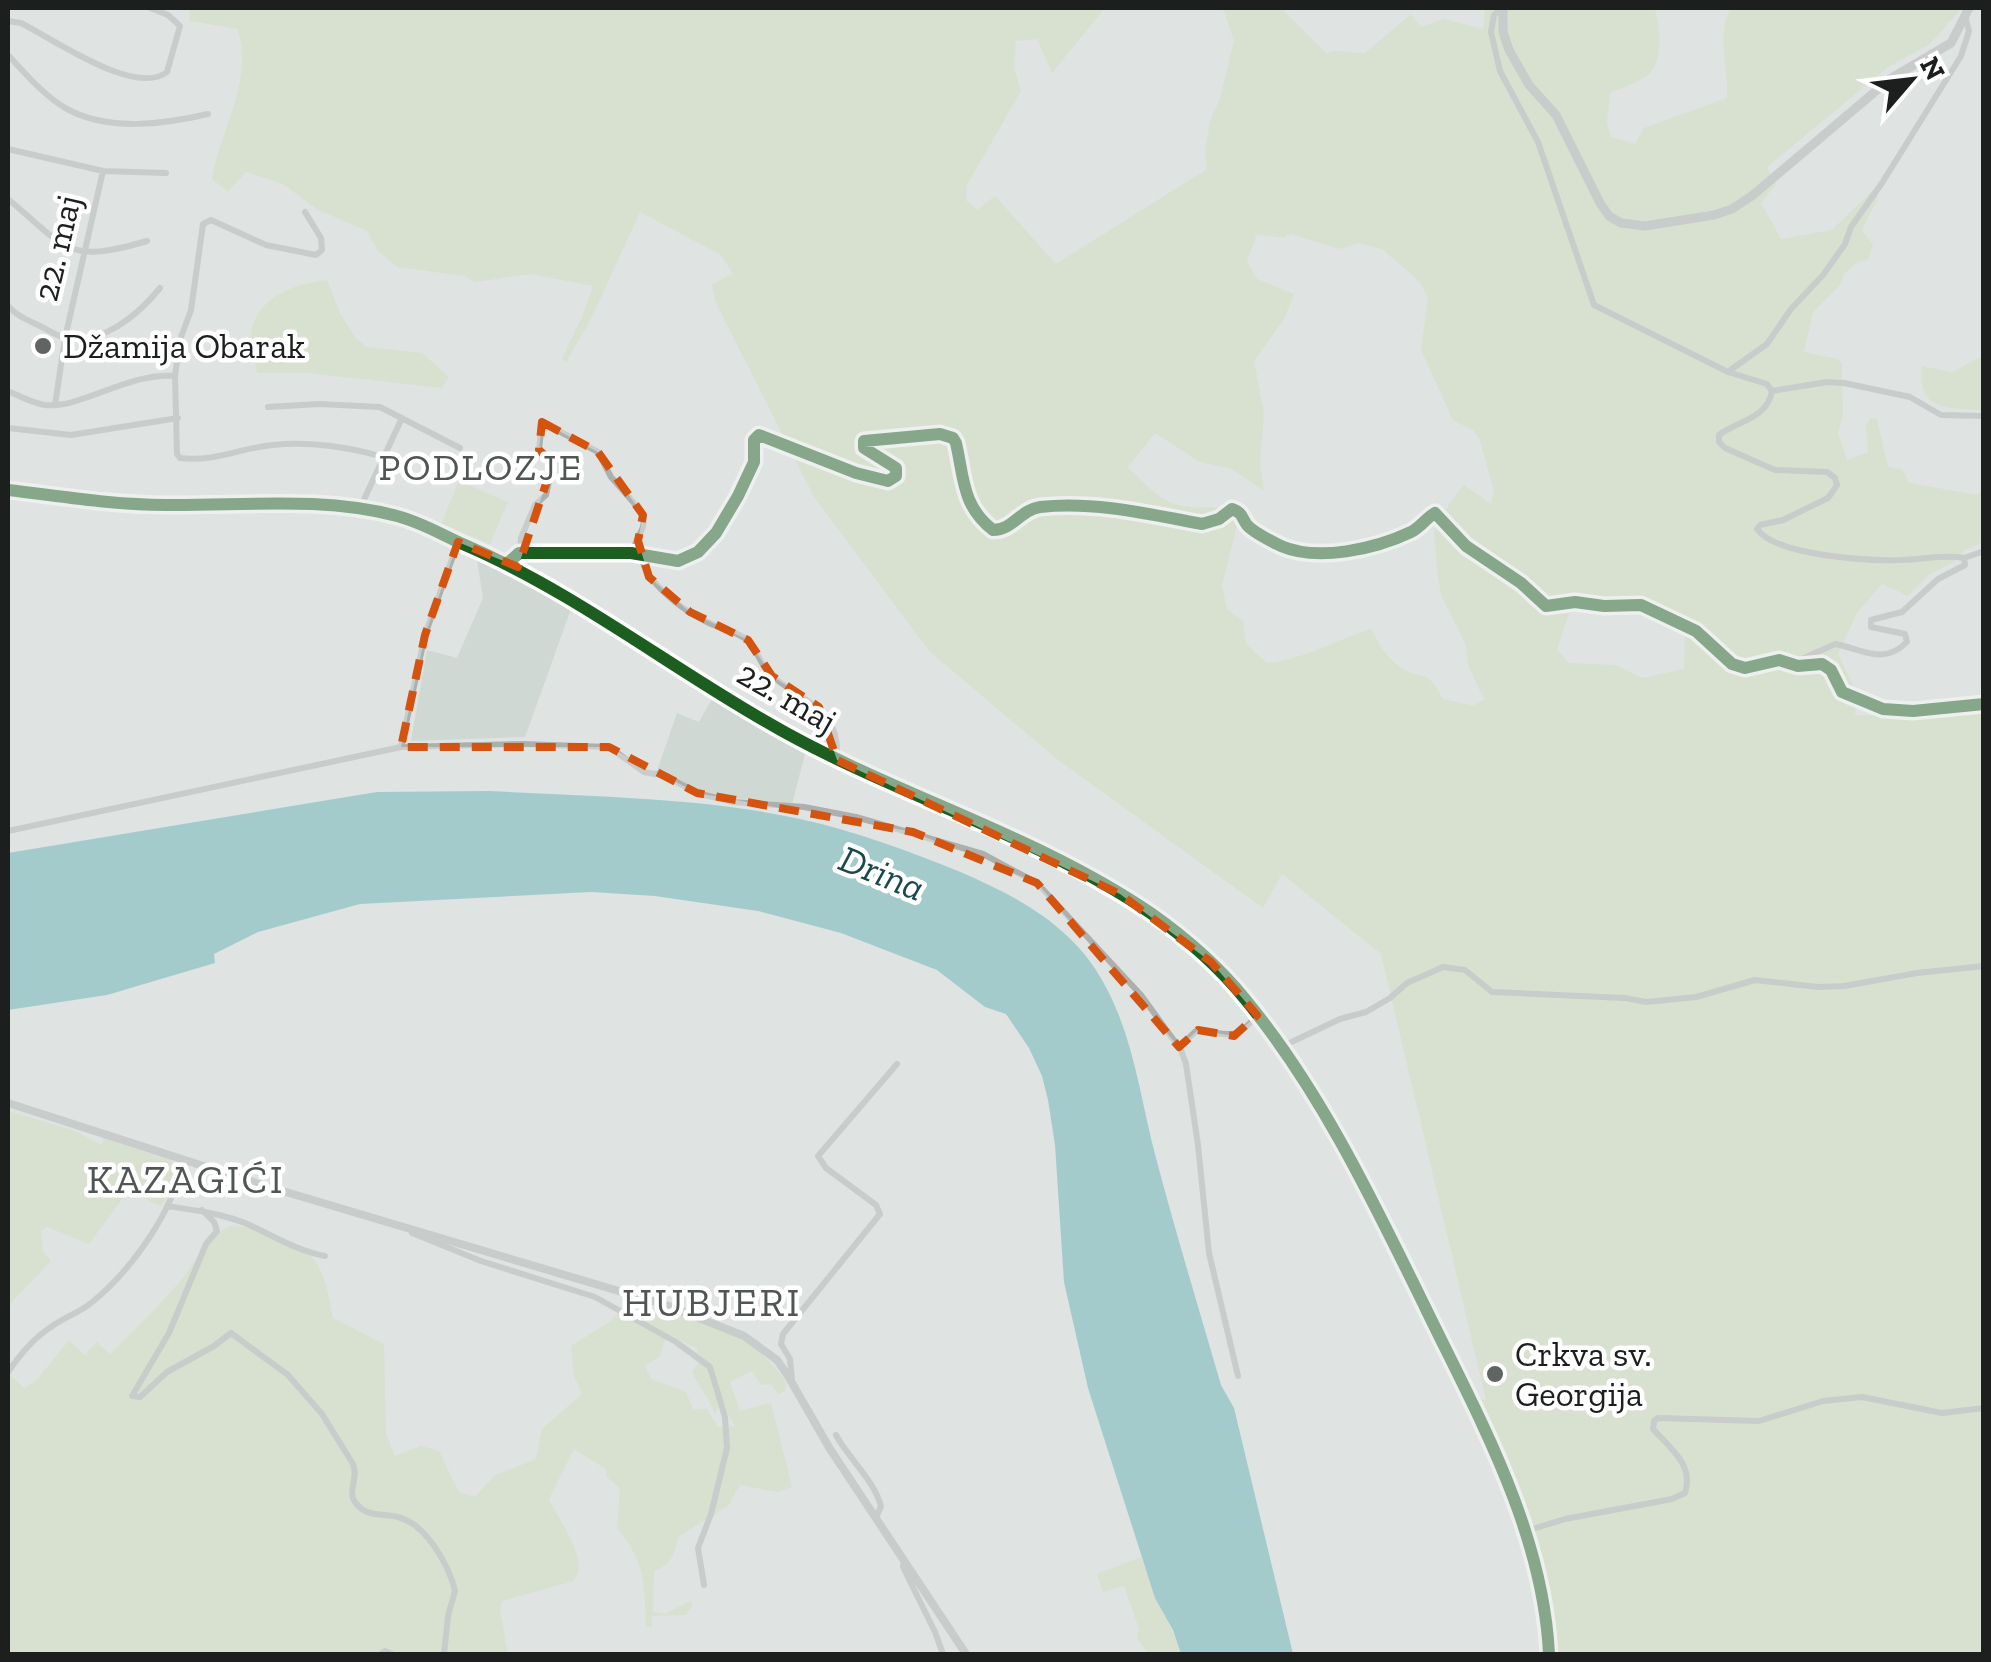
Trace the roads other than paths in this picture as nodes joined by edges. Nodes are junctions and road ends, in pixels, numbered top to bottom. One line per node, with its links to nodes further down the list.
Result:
1 (150, 8): 4 (street)
2 (1502, 8): 3 (main road); 17 (street)
3 (1967, 11): 17 (street)
4 (8, 21)
5 (8, 56): 6 (street)
6 (208, 114)
7 (8, 149): 8 (street)
8 (102, 171): 9 (street); 13 (street, 22. maj)
9 (166, 173)
10 (8, 199): 13 (street)
11 (305, 212): 18 (street)
12 (148, 241): 13 (street)
13 (84, 254): 16 (street, 22. maj)
14 (160, 288): 16 (street, 22. maj)
15 (8, 306): 16 (street, 22. maj)
16 (65, 338): 21 (street, 22. maj)
17 (1728, 372): 20 (street)
18 (175, 376): 21 (street); 24 (street)
19 (8, 391): 21 (street)
20 (1772, 391): 23 (street); 36 (street)
21 (56, 405)
22 (268, 407): 25 (street)
23 (1984, 416)
24 (178, 418): 26 (street); 28 (street)
25 (402, 418): 27 (street); 28 (street)
26 (8, 428)
27 (460, 448)
28 (383, 457): 30 (street)
29 (8, 490): 30 (main road, 22. maj)
30 (360, 508): 31 (main road, 22. maj)
31 (458, 542): 37 (main road, 22. maj); 40 (street)
32 (1984, 551): 36 (street)
33 (520, 553): 34 (street); 34 (street); 37 (street)
34 (631, 554): 35 (street)
35 (641, 556): 38 (street); 41 (street, 22. maj)
36 (1964, 558): 38 (street)
37 (508, 563): 41 (main road, 22. maj)
38 (1792, 663): 39 (street)
39 (1984, 704)
40 (401, 746): 42 (street); 45 (street)
41 (837, 760): 44 (main road, 22. maj)
42 (8, 831)
43 (1984, 966): 46 (street)
44 (1258, 1015): 45 (street); 46 (main road, 22. maj)
45 (1179, 1047): 55 (street)
46 (1281, 1047): 60 (main road, 22. maj)
47 (897, 1064): 56 (street)
48 (8, 1103): 49 (street)
49 (182, 1160): 50 (street); 52 (street)
50 (168, 1206): 51 (street); 54 (street)
51 (202, 1210): 53 (street); 65 (street)
52 (403, 1227): 56 (street); 62 (street)
53 (325, 1256)
54 (8, 1372)
55 (1238, 1376)
56 (792, 1382): 59 (street)
57 (1984, 1408): 60 (street)
58 (836, 1435): 59 (street)
59 (875, 1518): 61 (street)
60 (1526, 1531): 68 (main road, 22. maj)
61 (904, 1561): 66 (street); 67 (street)
62 (704, 1585)
63 (381, 1654): 64 (street)
64 (392, 1654)
65 (444, 1654)
66 (943, 1654)
67 (966, 1654)
68 (1549, 1654)

